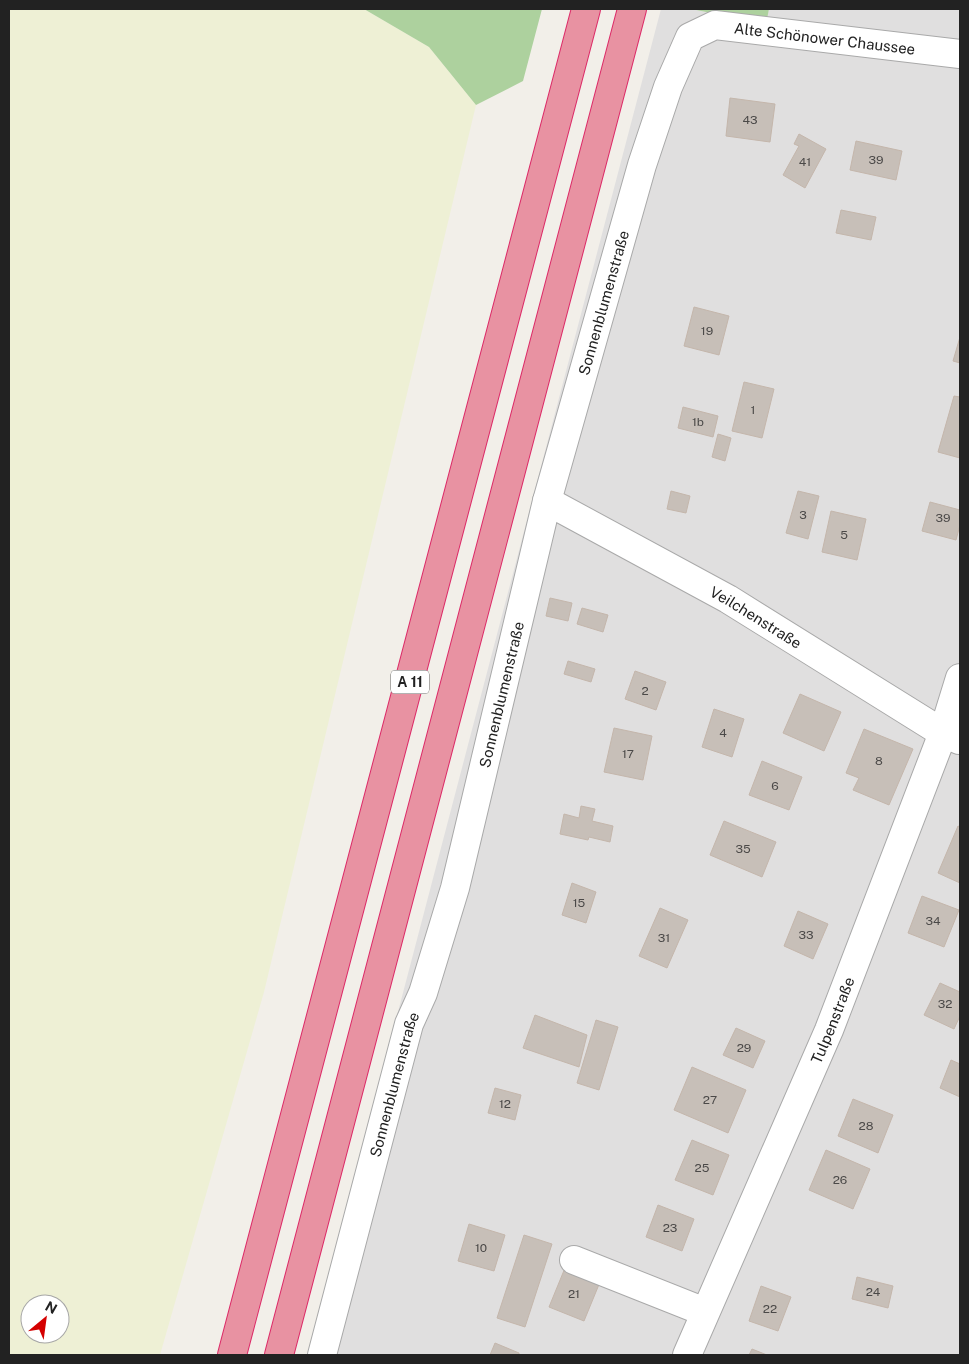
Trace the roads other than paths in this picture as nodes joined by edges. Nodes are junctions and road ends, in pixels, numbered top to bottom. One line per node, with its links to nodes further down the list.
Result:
1 (586, 9): 10 (highway, A 11)
2 (632, 9): 11 (highway)
3 (690, 37): 4 (street, Alte Schönower Chaussee); 5 (street, Sonnenblumenstraße)
4 (960, 54)
5 (547, 501): 7 (street, Veilchenstraße); 12 (street, Sonnenblumenstraße)
6 (960, 678): 7 (street, Tulpenstraße)
7 (952, 737): 9 (street, Tulpenstraße)
8 (574, 1260): 9 (street)
9 (705, 1312): 13 (street, Tulpenstraße)
10 (232, 1355)
11 (279, 1355)
12 (322, 1355)
13 (687, 1355)

